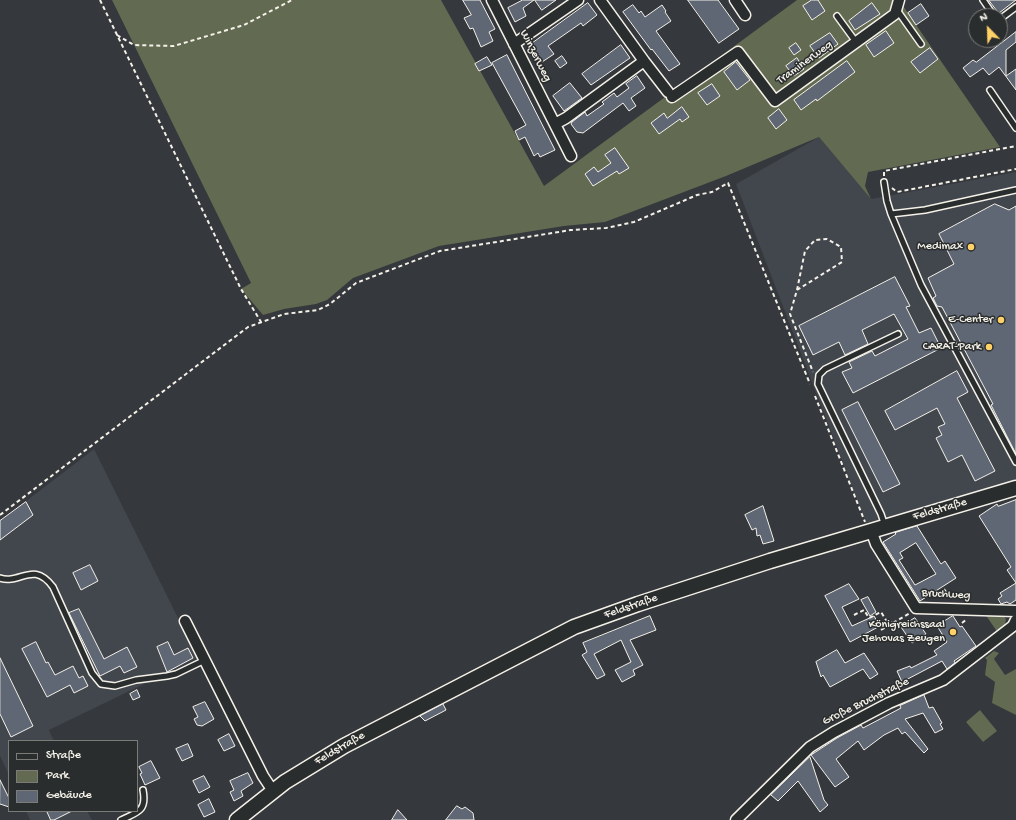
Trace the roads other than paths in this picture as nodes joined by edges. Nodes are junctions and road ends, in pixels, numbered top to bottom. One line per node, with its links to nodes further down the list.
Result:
1 (492, 0): 9 (street, Winzerweg)
2 (578, 0): 9 (street)
3 (600, 0): 11 (street, Traminerweg)
4 (735, 0): 6 (street)
5 (898, 5): 8 (street, Traminerweg); 10 (lane)
6 (745, 15)
7 (837, 16): 8 (lane)
8 (856, 42): 11 (street, Traminerweg)
9 (514, 44): 13 (street, Winzerweg)
10 (921, 44)
11 (644, 61): 13 (street)
12 (990, 90): 14 (lane)
13 (555, 124): 15 (street, Winzerweg)
14 (1016, 128)
15 (571, 156)
16 (884, 182): 18 (lane)
17 (1016, 190): 18 (lane)
18 (891, 214): 20 (lane)
19 (898, 334): 22 (lane)
20 (1016, 462)
21 (1016, 488): 22 (street, Feldstraße)
22 (885, 526): 23 (street, Feldstraße)
23 (868, 527): 25 (street, Bruchweg); 30 (street, Feldstraße)
24 (0, 578): 28 (lane)
25 (1016, 611)
26 (1016, 620): 33 (street, Große Bruchstraße)
27 (185, 621): 28 (street)
28 (205, 660): 30 (street)
29 (142, 790): 31 (lane)
30 (273, 791): 32 (street, Feldstraße)
31 (121, 820)
32 (237, 820)
33 (736, 820)

